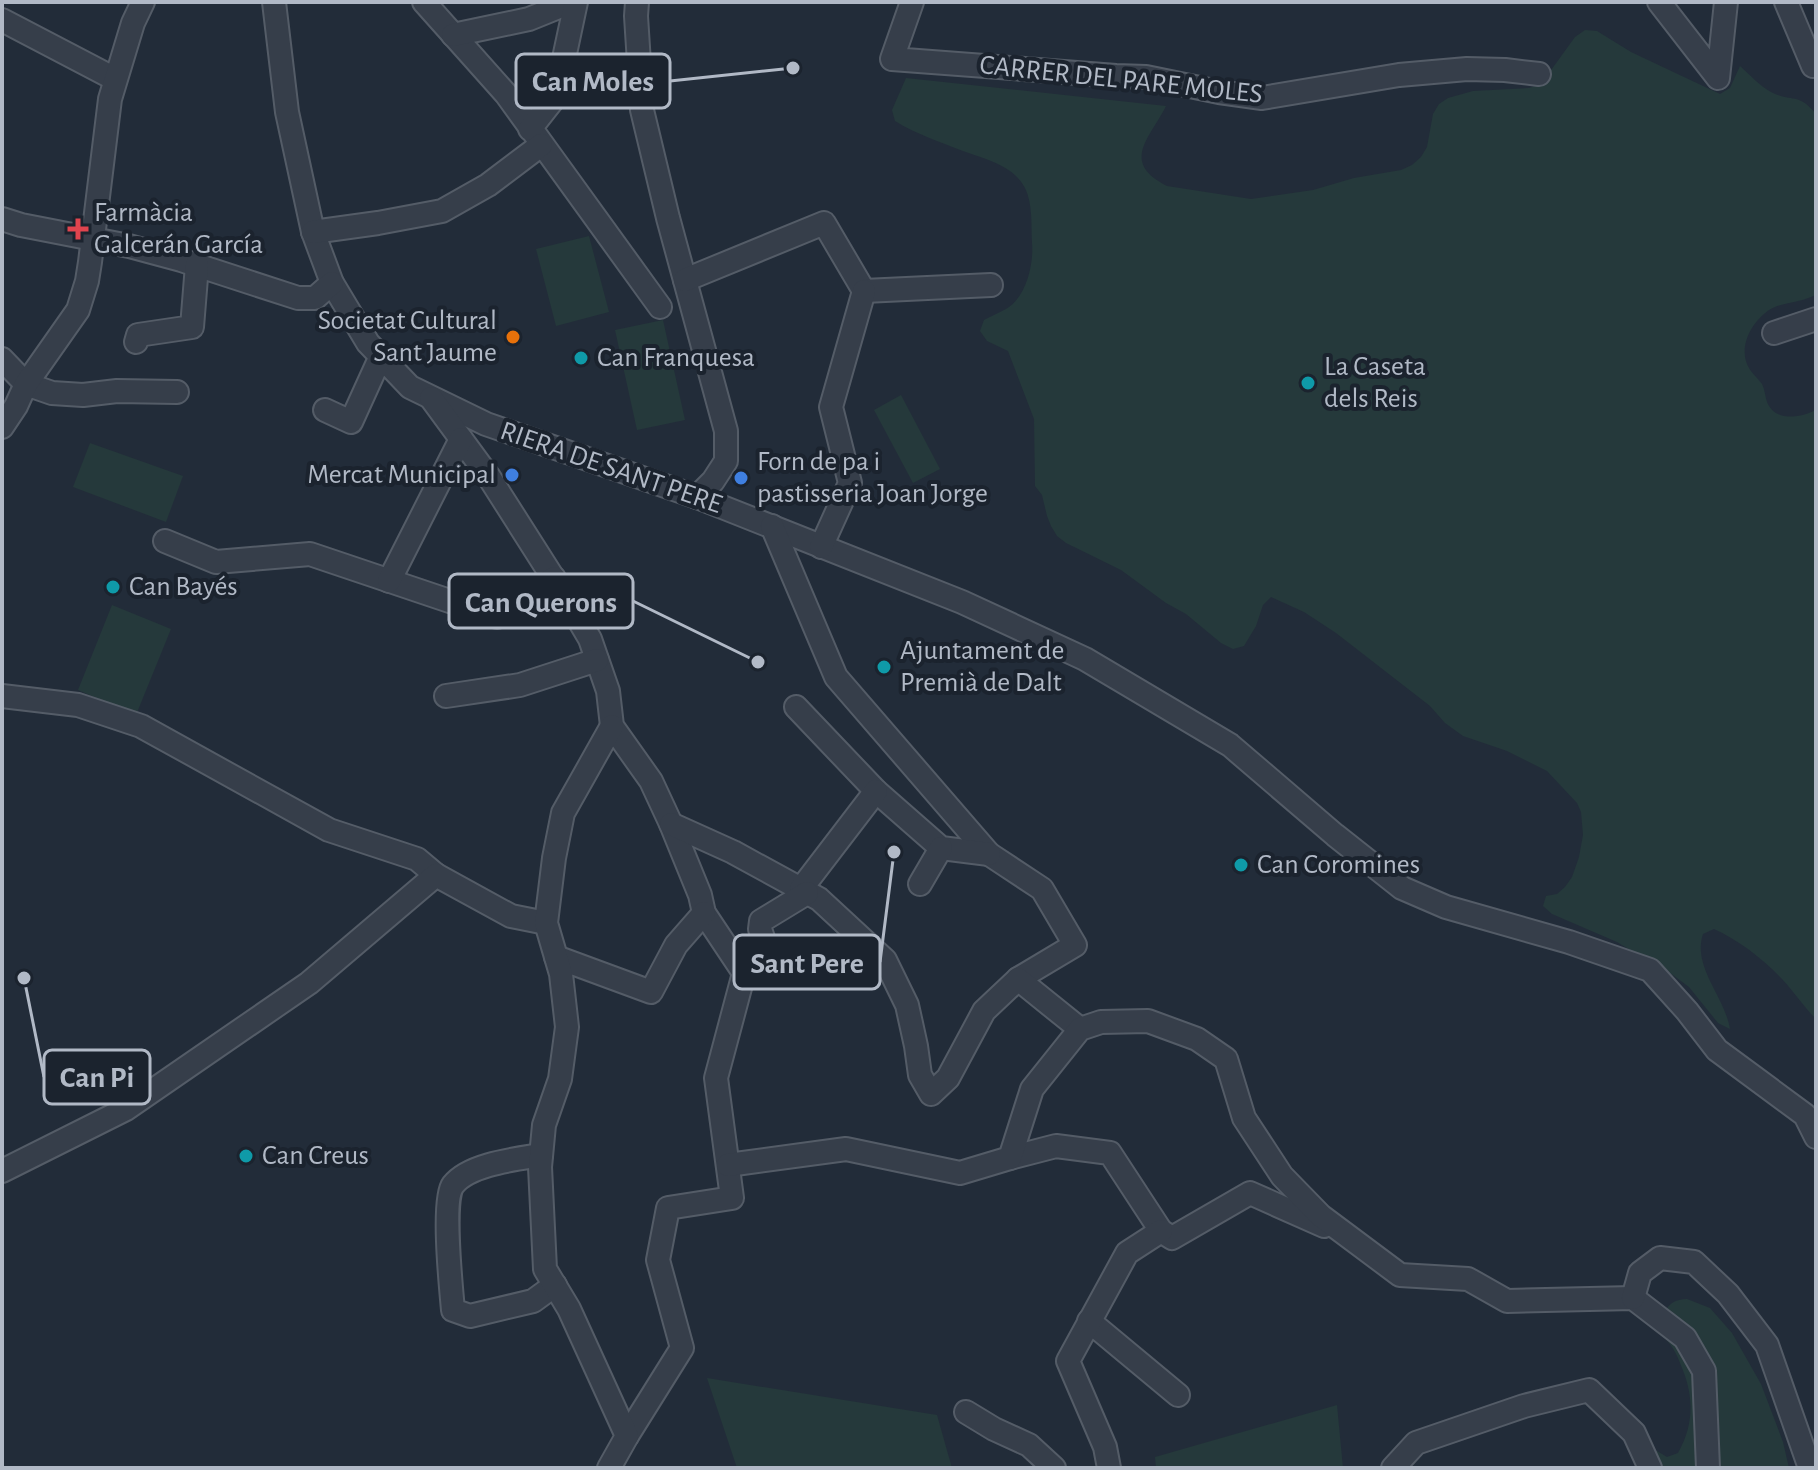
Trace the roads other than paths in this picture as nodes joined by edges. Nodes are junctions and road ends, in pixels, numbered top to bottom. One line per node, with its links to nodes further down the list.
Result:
1 (143, 2): 14 (street)
2 (274, 2): 17 (street, RIERA DE SANT PERE)
3 (424, 2): 11 (street)
4 (574, 2): 11 (street); 15 (street)
5 (637, 2): 20 (street)
6 (912, 2): 13 (street, CARRER DEL PARE MOLES)
7 (1659, 2): 8 (street)
8 (1726, 2)
9 (1786, 2): 12 (street)
10 (2, 20): 14 (street)
11 (453, 35): 15 (street)
12 (1815, 67)
13 (1539, 74)
14 (115, 79): 18 (street)
15 (535, 137): 17 (street); 24 (street)
16 (2, 219): 18 (street)
17 (313, 232): 21 (street, RIERA DE SANT PERE)
18 (94, 240): 19 (street); 30 (street)
19 (197, 265): 21 (street); 27 (street)
20 (685, 280): 23 (street); 36 (street)
21 (332, 283): 28 (street, RIERA DE SANT PERE)
22 (991, 285): 23 (street)
23 (864, 291): 39 (street)
24 (660, 307)
25 (1816, 319): 26 (street)
26 (1774, 333)
27 (136, 342)
28 (381, 356): 32 (street, RIERA DE SANT PERE); 33 (street)
29 (2, 359): 30 (street)
30 (26, 384): 31 (street); 34 (street)
31 (177, 392)
32 (429, 396): 35 (street); 36 (street, RIERA DE SANT PERE)
33 (325, 410)
34 (2, 427)
35 (461, 439): 40 (street); 41 (street)
36 (697, 497): 37 (street, RIERA DE SANT PERE)
37 (772, 526): 39 (street, RIERA DE SANT PERE); 50 (street)
38 (165, 541): 41 (street)
39 (821, 547): 60 (street, RIERA DE SANT PERE)
40 (554, 578): 41 (street); 42 (street)
41 (389, 581)
42 (597, 660): 44 (street); 46 (street)
43 (2, 696): 51 (street)
44 (446, 696)
45 (796, 707): 47 (street)
46 (612, 726): 48 (street); 55 (street)
47 (876, 791): 49 (street); 53 (street)
48 (671, 824): 53 (street); 54 (street)
49 (941, 848): 50 (street); 52 (street)
50 (989, 854): 58 (street)
51 (436, 875): 55 (street); 64 (street)
52 (920, 884)
53 (804, 891): 57 (street); 58 (street)
54 (704, 913): 56 (street); 57 (street)
55 (546, 923): 56 (street)
56 (556, 957): 61 (street)
57 (744, 973): 63 (street)
58 (1018, 979): 59 (street)
59 (1080, 1029): 62 (street); 66 (street)
60 (1816, 1137)
61 (541, 1155): 67 (street); 67 (street)
62 (1010, 1158): 63 (street); 65 (street)
63 (728, 1165): 72 (street)
64 (2, 1171)
65 (1161, 1231): 66 (street); 69 (street)
66 (1347, 1236): 68 (street)
67 (555, 1285): 72 (street)
68 (1633, 1298): 78 (street); 79 (street)
69 (1089, 1321): 70 (street); 75 (street)
70 (1178, 1395)
71 (966, 1412): 74 (street)
72 (627, 1436): 73 (street)
73 (609, 1468)
74 (1054, 1468)
75 (1109, 1468)
76 (1393, 1468): 77 (street)
77 (1650, 1468)
78 (1708, 1468)
79 (1810, 1468)

